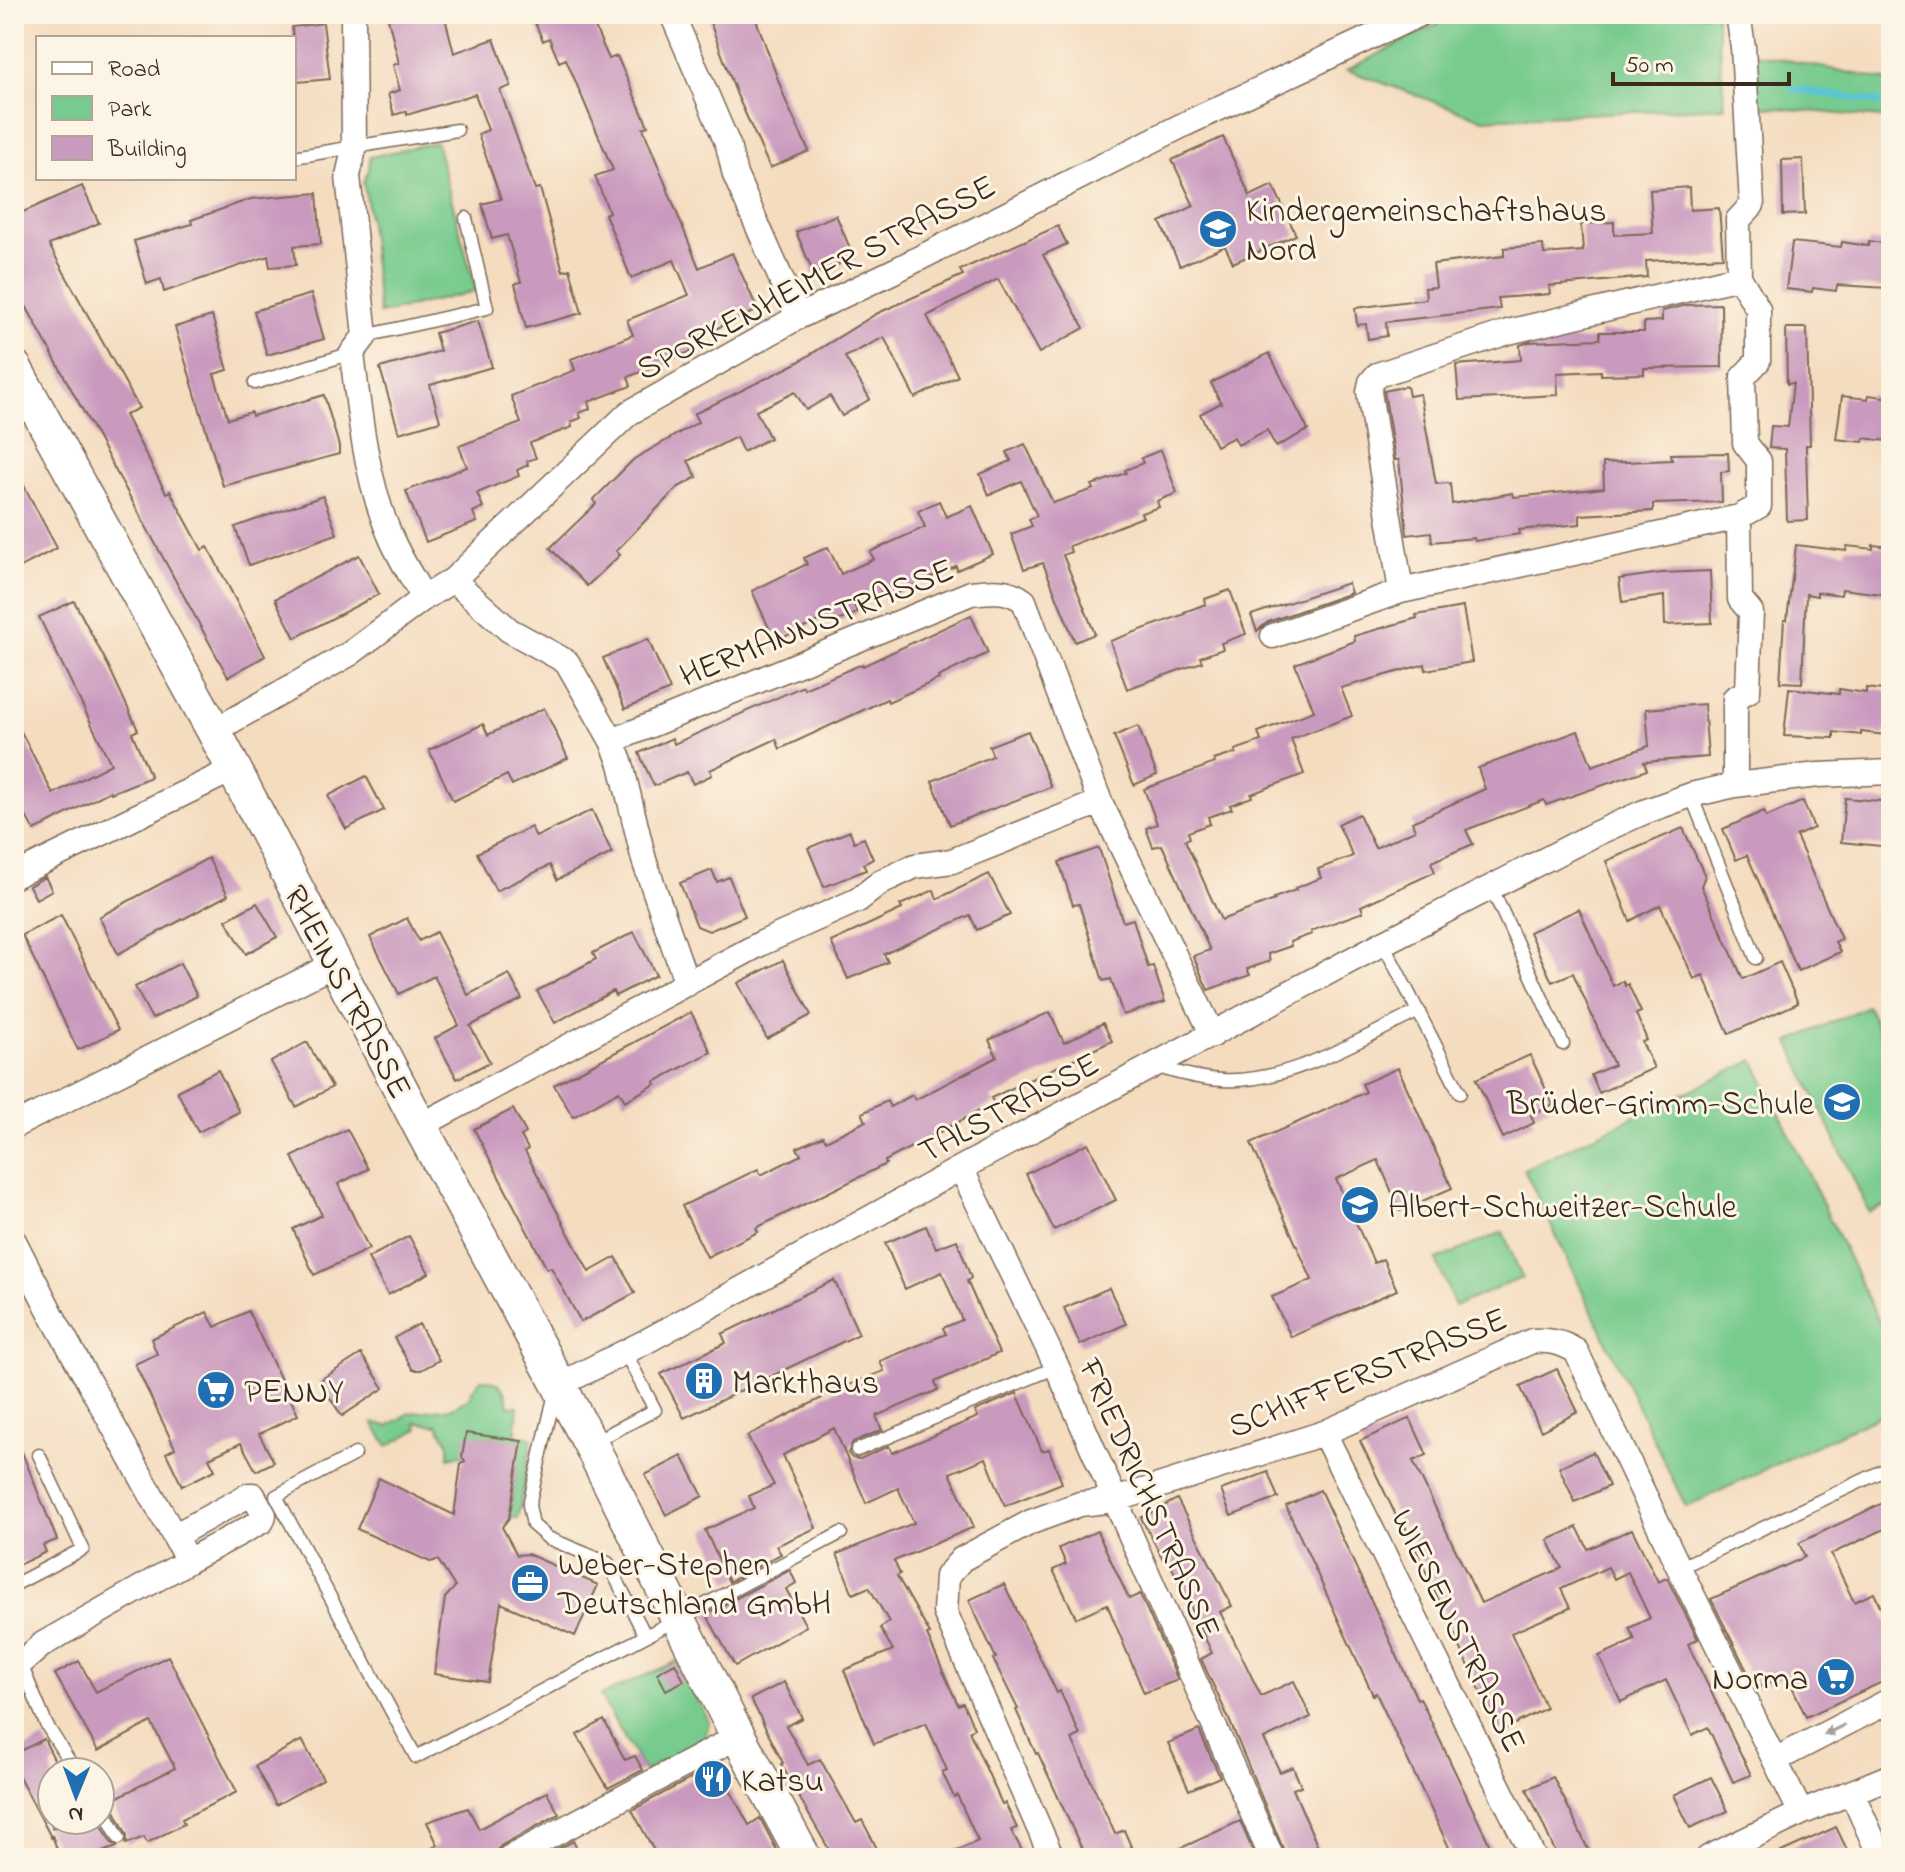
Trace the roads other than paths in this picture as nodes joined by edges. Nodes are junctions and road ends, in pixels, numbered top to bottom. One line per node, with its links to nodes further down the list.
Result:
1 (353, 14): 6 (street)
2 (672, 14): 10 (street)
3 (1420, 14): 10 (street, SPORKENHEIMER STRASSE)
4 (1738, 14): 9 (street)
5 (457, 130): 6 (lane)
6 (354, 149): 7 (lane); 11 (street)
7 (296, 157)
8 (466, 218): 11 (lane)
9 (1739, 277): 14 (street); 16 (street)
10 (798, 317): 15 (street, SPORKENHEIMER STRASSE)
11 (358, 344): 13 (lane); 17 (street)
12 (14, 367): 19 (street, RHEINSTRASSE)
13 (255, 383)
14 (1739, 517): 16 (street); 23 (street)
15 (453, 580): 17 (street, SPORKENHEIMER STRASSE); 20 (street)
16 (1401, 591): 18 (street)
17 (424, 598): 19 (street, SPORKENHEIMER STRASSE)
18 (1273, 636)
19 (214, 731): 21 (street, RHEINSTRASSE)
20 (612, 741): 25 (street, HERMANNSTRASSE); 31 (street)
21 (232, 770): 26 (street); 30 (street, RHEINSTRASSE)
22 (1891, 772): 23 (street, TALSTRASSE)
23 (1735, 785): 24 (street, TALSTRASSE)
24 (1691, 795): 27 (street, TALSTRASSE); 29 (lane)
25 (1100, 802): 31 (street); 33 (street, HERMANNSTRASSE)
26 (14, 876)
27 (1491, 887): 28 (street, TALSTRASSE); 34 (lane)
28 (1383, 943): 32 (lane); 33 (street, TALSTRASSE)
29 (1756, 958)
30 (335, 964): 37 (street); 38 (street, RHEINSTRASSE)
31 (687, 984): 38 (street)
32 (1419, 1011): 35 (lane); 36 (lane)
33 (1213, 1035): 35 (street, TALSTRASSE)
34 (1563, 1044)
35 (1155, 1066): 39 (street, TALSTRASSE)
36 (1460, 1093)
37 (14, 1126)
38 (420, 1126): 43 (street, RHEINSTRASSE)
39 (961, 1168): 41 (street, TALSTRASSE); 42 (street, FRIEDRICHSTRASSE)
40 (14, 1241): 52 (street)
41 (625, 1352): 43 (street, TALSTRASSE); 45 (lane)
42 (1057, 1367): 46 (lane); 50 (street, FRIEDRICHSTRASSE)
43 (557, 1386): 45 (street, RHEINSTRASSE); 57 (lane)
44 (1323, 1426): 50 (street, SCHIFFERSTRASSE); 54 (street, SCHIFFERSTRASSE); 73 (street, WIESENSTRASSE)
45 (590, 1443): 56 (street, RHEINSTRASSE)
46 (857, 1450)
47 (355, 1454): 57 (lane)
48 (39, 1455): 55 (lane)
49 (1891, 1467): 54 (lane)
50 (1115, 1500): 71 (street, SCHIFFERSTRASSE); 72 (street, FRIEDRICHSTRASSE)
51 (841, 1533): 56 (lane)
52 (174, 1536): 53 (street); 53 (street)
53 (188, 1561): 58 (street)
54 (1679, 1568): 62 (street, SCHIFFERSTRASSE)
55 (14, 1585)
56 (679, 1617): 57 (lane); 60 (street, RHEINSTRASSE)
57 (645, 1635)
58 (17, 1666): 61 (lane)
59 (1891, 1700): 62 (street, one-way to 62)
60 (739, 1736): 68 (street); 70 (street, RHEINSTRASSE)
61 (66, 1756)
62 (1777, 1759): 65 (street, SCHIFFERSTRASSE)
63 (1891, 1776): 64 (street)
64 (1852, 1793): 65 (street); 75 (street)
65 (1801, 1813): 74 (street)
66 (116, 1832): 67 (lane)
67 (119, 1838)
68 (548, 1849): 69 (street)
69 (509, 1858)
70 (804, 1858)
71 (1052, 1858)
72 (1272, 1858)
73 (1534, 1858)
74 (1708, 1858)
75 (1881, 1858)

